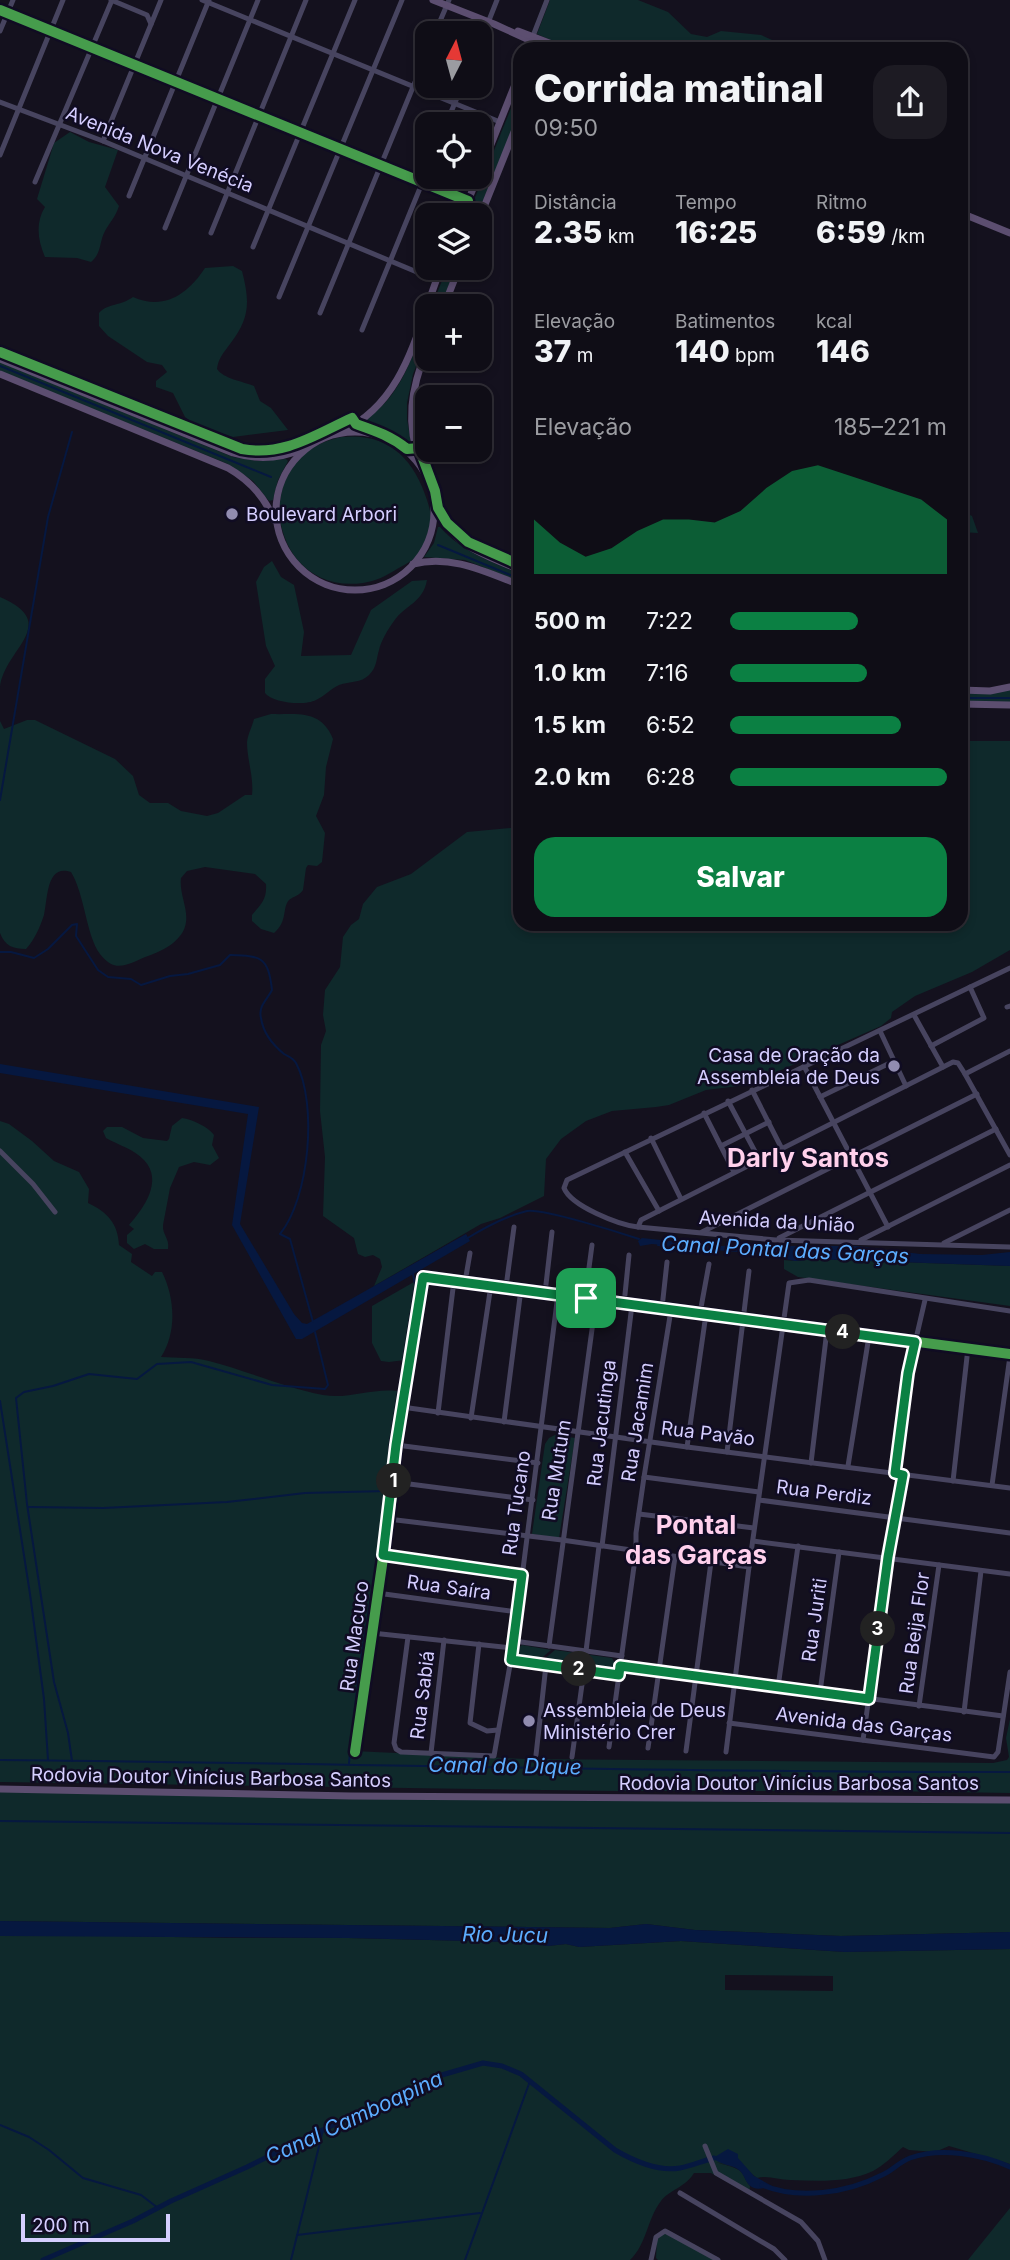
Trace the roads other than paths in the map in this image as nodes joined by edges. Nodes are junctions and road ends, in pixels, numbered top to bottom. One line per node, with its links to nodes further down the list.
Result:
1 (13, 0): 17 (street)
2 (63, 0): 25 (street)
3 (112, 0): 16 (street); 33 (street)
4 (161, 0): 14 (street)
5 (258, 0): 18 (street)
6 (306, 0): 27 (street)
7 (355, 0): 34 (street)
8 (402, 0): 36 (street)
9 (433, 0): 13 (main road)
10 (497, 0): 21 (street)
11 (547, 0): 28 (street)
12 (206, 1): 18 (street); 37 (street)
13 (448, 3): 19 (street); 20 (main road)
14 (158, 8): 16 (street); 24 (street)
15 (0, 10): 17 (street)
16 (141, 12): 24 (street)
17 (7, 13): 25 (street); 26 (street)
18 (250, 20): 27 (street); 41 (street)
19 (440, 21)
20 (487, 21)
21 (492, 21)
22 (492, 23): 28 (main road)
23 (492, 23): 29 (main road)
24 (150, 27): 35 (street)
25 (51, 30): 33 (street); 45 (street)
26 (0, 31)
27 (292, 36): 34 (street); 47 (street)
28 (533, 36): 32 (main road)
29 (524, 38): 30 (main road); 31 (main road)
30 (526, 42)
31 (535, 42)
32 (541, 42)
33 (93, 47): 35 (street); 49 (street)
34 (333, 54): 36 (street); 50 (street)
35 (134, 65): 37 (street); 52 (street)
36 (373, 70): 39 (street); 54 (street)
37 (176, 81): 41 (street); 56 (street)
38 (415, 81): 39 (street)
39 (413, 86): 44 (street); 57 (street)
40 (513, 90): 48 (main road)
41 (218, 98): 47 (street); 58 (street)
42 (457, 98): 44 (street)
43 (0, 102): 45 (street, Avenida Nova Venécia)
44 (455, 103): 46 (street); 48 (street)
45 (19, 110): 49 (street, Avenida Nova Venécia); 55 (street)
46 (451, 112)
47 (259, 115): 50 (street); 64 (street)
48 (500, 122): 53 (main road)
49 (60, 125): 52 (street, Avenida Nova Venécia); 60 (street)
50 (300, 132): 54 (street); 68 (street)
51 (513, 134): 67 (main road)
52 (103, 141): 56 (street, Avenida Nova Venécia)
53 (492, 142)
54 (340, 148): 57 (street); 70 (street)
55 (0, 155)
56 (145, 158): 58 (street, Avenida Nova Venécia); 65 (street)
57 (381, 165): 59 (street); 74 (street)
58 (186, 176): 64 (street, Avenida Nova Venécia); 71 (street)
59 (415, 179)
60 (35, 182)
61 (420, 189): 76 (street)
62 (440, 189): 66 (street)
63 (473, 189): 66 (main road)
64 (228, 194): 68 (street, Avenida Nova Venécia); 72 (street)
65 (130, 196)
66 (468, 201)
67 (486, 203)
68 (269, 211): 70 (street, Avenida Nova Venécia); 75 (street)
69 (968, 216): 73 (main road)
70 (308, 227): 74 (street, Avenida Nova Venécia); 79 (street)
71 (164, 228)
72 (211, 233)
73 (1010, 233)
74 (349, 244): 76 (street, Avenida Nova Venécia); 80 (street)
75 (253, 247)
76 (390, 261): 77 (street, Avenida Nova Venécia); 81 (street)
77 (415, 271)
78 (436, 280): 85 (main road)
79 (279, 297)
80 (320, 313)
81 (362, 330)
82 (0, 359): 86 (main road)
83 (419, 371): 87 (main road)
84 (0, 374): 89 (main road)
85 (333, 435): 86 (main road); 87 (main road)
86 (312, 444): 89 (main road)
87 (425, 474): 88 (main road)
88 (433, 507): 90 (main road); 91 (main road)
89 (278, 529): 90 (main road)
90 (412, 564): 92 (main road)
91 (513, 567)
92 (513, 582)
93 (1010, 687): 94 (main road)
94 (968, 690)
95 (968, 704): 96 (main road)
96 (1010, 705)
97 (1010, 968): 98 (street)
98 (970, 987): 99 (street); 101 (street)
99 (914, 1015): 100 (street); 101 (street)
100 (880, 1031): 103 (street); 104 (street)
101 (931, 1046): 105 (street)
102 (1010, 1051): 106 (street)
103 (894, 1061): 107 (street); 110 (street)
104 (804, 1066): 108 (street); 110 (street)
105 (943, 1067): 106 (street); 107 (street)
106 (965, 1074): 109 (street)
107 (906, 1086): 114 (street)
108 (752, 1090): 111 (street); 113 (street)
109 (977, 1094): 115 (street); 123 (street)
110 (820, 1097): 114 (street)
111 (728, 1101): 112 (street); 116 (street)
112 (704, 1113): 117 (street); 118 (street)
113 (769, 1122): 116 (street); 119 (street)
114 (833, 1123): 119 (street); 123 (street)
115 (996, 1129): 122 (street); 127 (street)
116 (745, 1134): 118 (street); 124 (street)
117 (651, 1138): 121 (street); 128 (street)
118 (721, 1146): 126 (street)
119 (782, 1149): 124 (street)
120 (0, 1151): 131 (street)
121 (625, 1152): 130 (street); 133 (street, Avenida da União)
122 (1010, 1155)
123 (851, 1158): 127 (street); 136 (street)
124 (759, 1159): 126 (street)
125 (1010, 1165): 134 (street)
126 (733, 1172): 128 (street)
127 (869, 1193): 134 (street); 137 (street)
128 (681, 1199): 130 (street)
129 (1010, 1210): 139 (street)
130 (659, 1211): 133 (street)
131 (55, 1212)
132 (514, 1227): 150 (street)
133 (638, 1227): 136 (street, Avenida da União)
134 (888, 1227): 138 (street)
135 (552, 1232): 152 (street)
136 (699, 1234): 137 (street, Avenida da União)
137 (776, 1240): 138 (street, Avenida da União)
138 (858, 1242): 139 (street, Avenida da União)
139 (941, 1244): 141 (street, Avenida da União)
140 (592, 1245): 154 (street)
141 (1010, 1247)
142 (470, 1253): 148 (street)
143 (629, 1255): 157 (street)
144 (667, 1262): 159 (street)
145 (709, 1264): 162 (street)
146 (749, 1271): 163 (street)
147 (454, 1280): 148 (street); 170 (street, Rua Macuco); 171 (street)
148 (465, 1282): 149 (street)
149 (491, 1285): 150 (street); 172 (street)
150 (506, 1287): 151 (street)
151 (521, 1289): 152 (street); 173 (street)
152 (545, 1293): 153 (street)
153 (558, 1294): 154 (street); 174 (street, Rua Tucano)
154 (586, 1298): 155 (street)
155 (596, 1300): 157 (street); 175 (street, Rua Mutum)
156 (925, 1300): 161 (street); 164 (street); 167 (street)
157 (624, 1304): 158 (street)
158 (632, 1305): 159 (street); 176 (street, Rua Jacutinga)
159 (662, 1308): 160 (street)
160 (671, 1310): 162 (street); 177 (street, Rua Jacamim)
161 (1010, 1311)
162 (703, 1314): 163 (street); 179 (street)
163 (743, 1319): 164 (street); 180 (street)
164 (783, 1324): 165 (street); 181 (street)
165 (827, 1330): 166 (street); 183 (street)
166 (869, 1336): 167 (street); 184 (street)
167 (915, 1342): 168 (street); 185 (street)
168 (968, 1348): 169 (street); 188 (street)
169 (1010, 1355): 190 (street)
170 (402, 1407): 171 (street, Rua Pavão); 178 (street, Rua Macuco)
171 (438, 1413): 172 (street, Rua Pavão)
172 (471, 1418): 173 (street, Rua Pavão)
173 (504, 1422): 174 (street, Rua Pavão)
174 (542, 1428): 175 (street, Rua Pavão); 182 (street, Rua Tucano)
175 (578, 1433): 176 (street, Rua Pavão); 201 (street, Rua Mutum)
176 (615, 1437): 177 (street, Rua Pavão); 203 (street, Rua Jacutinga)
177 (649, 1441): 179 (street, Rua Pavão); 187 (street, Rua Jacamim)
178 (396, 1445): 182 (street); 189 (street, Rua Macuco)
179 (687, 1447): 180 (street, Rua Pavão)
180 (727, 1452): 181 (street, Rua Pavão)
181 (765, 1457): 183 (street, Rua Pavão); 192 (street)
182 (538, 1463): 193 (street, Rua Tucano)
183 (811, 1463): 184 (street, Rua Pavão)
184 (848, 1466): 185 (street, Rua Pavão)
185 (895, 1473): 186 (street, Rua Pavão)
186 (903, 1475): 188 (street, Rua Pavão); 196 (street)
187 (644, 1477): 192 (street, Rua Perdiz); 195 (street, Rua Jacamim)
188 (953, 1481): 190 (street, Rua Pavão)
189 (394, 1482): 193 (street); 197 (street, Rua Macuco)
190 (992, 1485): 191 (street, Rua Pavão)
191 (1010, 1488)
192 (759, 1492): 194 (street)
193 (533, 1500): 200 (street, Rua Tucano)
194 (759, 1500): 196 (street, Rua Perdiz); 198 (street)
195 (639, 1514): 198 (street); 205 (street, Rua Jacamim)
196 (894, 1516): 199 (street, Rua Perdiz); 208 (street)
197 (388, 1519): 200 (street); 207 (street, Rua Macuco)
198 (754, 1528): 202 (street)
199 (1010, 1533)
200 (527, 1536): 201 (street); 215 (street, Rua Tucano)
201 (562, 1540): 203 (street); 223 (street, Rua Mutum)
202 (753, 1541): 204 (street); 212 (street)
203 (601, 1546): 205 (street); 224 (street, Rua Jacutinga)
204 (798, 1546): 206 (street); 235 (street)
205 (636, 1552): 209 (street); 225 (street, Rua Jacamim)
206 (839, 1552): 208 (street); 236 (street, Rua Juriti)
207 (383, 1555): 215 (street); 216 (street, Rua Macuco)
208 (888, 1557): 211 (street); 237 (street)
209 (675, 1558): 210 (street); 230 (street)
210 (710, 1562): 212 (street); 233 (street)
211 (939, 1565): 213 (street); 238 (street, Rua Beija Flor)
212 (749, 1567): 234 (street)
213 (981, 1570): 214 (street); 239 (street)
214 (1010, 1574)
215 (522, 1575): 217 (street, Rua Tucano)
216 (377, 1593): 217 (street, Rua Saíra); 218 (street, Rua Macuco)
217 (517, 1612): 222 (street, Rua Tucano)
218 (372, 1633): 219 (street); 247 (street, Rua Macuco)
219 (408, 1637): 220 (street); 249 (street)
220 (444, 1640): 221 (street); 249 (street, Rua Sabiá)
221 (479, 1644): 222 (street); 242 (street)
222 (514, 1645): 223 (street); 226 (street, Rua Tucano)
223 (549, 1646): 224 (street)
224 (586, 1651): 225 (street)
225 (622, 1656): 228 (street, Rua Jacamim)
226 (511, 1660): 227 (street); 242 (street, Rua Tucano)
227 (546, 1665): 229 (street); 250 (street)
228 (620, 1666): 230 (street); 232 (street, Rua Jacamim)
229 (584, 1670): 232 (street); 251 (street)
230 (659, 1671): 233 (street); 245 (street)
231 (1010, 1672): 240 (street)
232 (619, 1675): 244 (street, Rua Jacamim)
233 (695, 1676): 234 (street); 246 (street)
234 (734, 1681): 235 (street); 241 (street)
235 (778, 1686): 236 (street)
236 (820, 1692): 237 (street)
237 (869, 1699): 238 (street); 243 (street)
238 (919, 1706): 239 (street)
239 (964, 1712): 240 (street)
240 (1003, 1716): 243 (street, Avenida das Garças)
241 (729, 1723): 243 (street, Avenida das Garças); 248 (street)
242 (498, 1730): 249 (street, Rua Tucano)
243 (863, 1740)
244 (609, 1747)
245 (648, 1748)
246 (685, 1751)
247 (355, 1752)
248 (726, 1752)
249 (430, 1753)
250 (536, 1755)
251 (572, 1757)
252 (0, 1789): 253 (main road, Rodovia Doutor Vinícius Barbosa Santos)
253 (1010, 1800)
254 (705, 2146): 259 (street)
255 (680, 2193): 258 (street)
256 (652, 2260): 257 (street)
257 (718, 2260)
258 (785, 2260)
259 (825, 2260)

